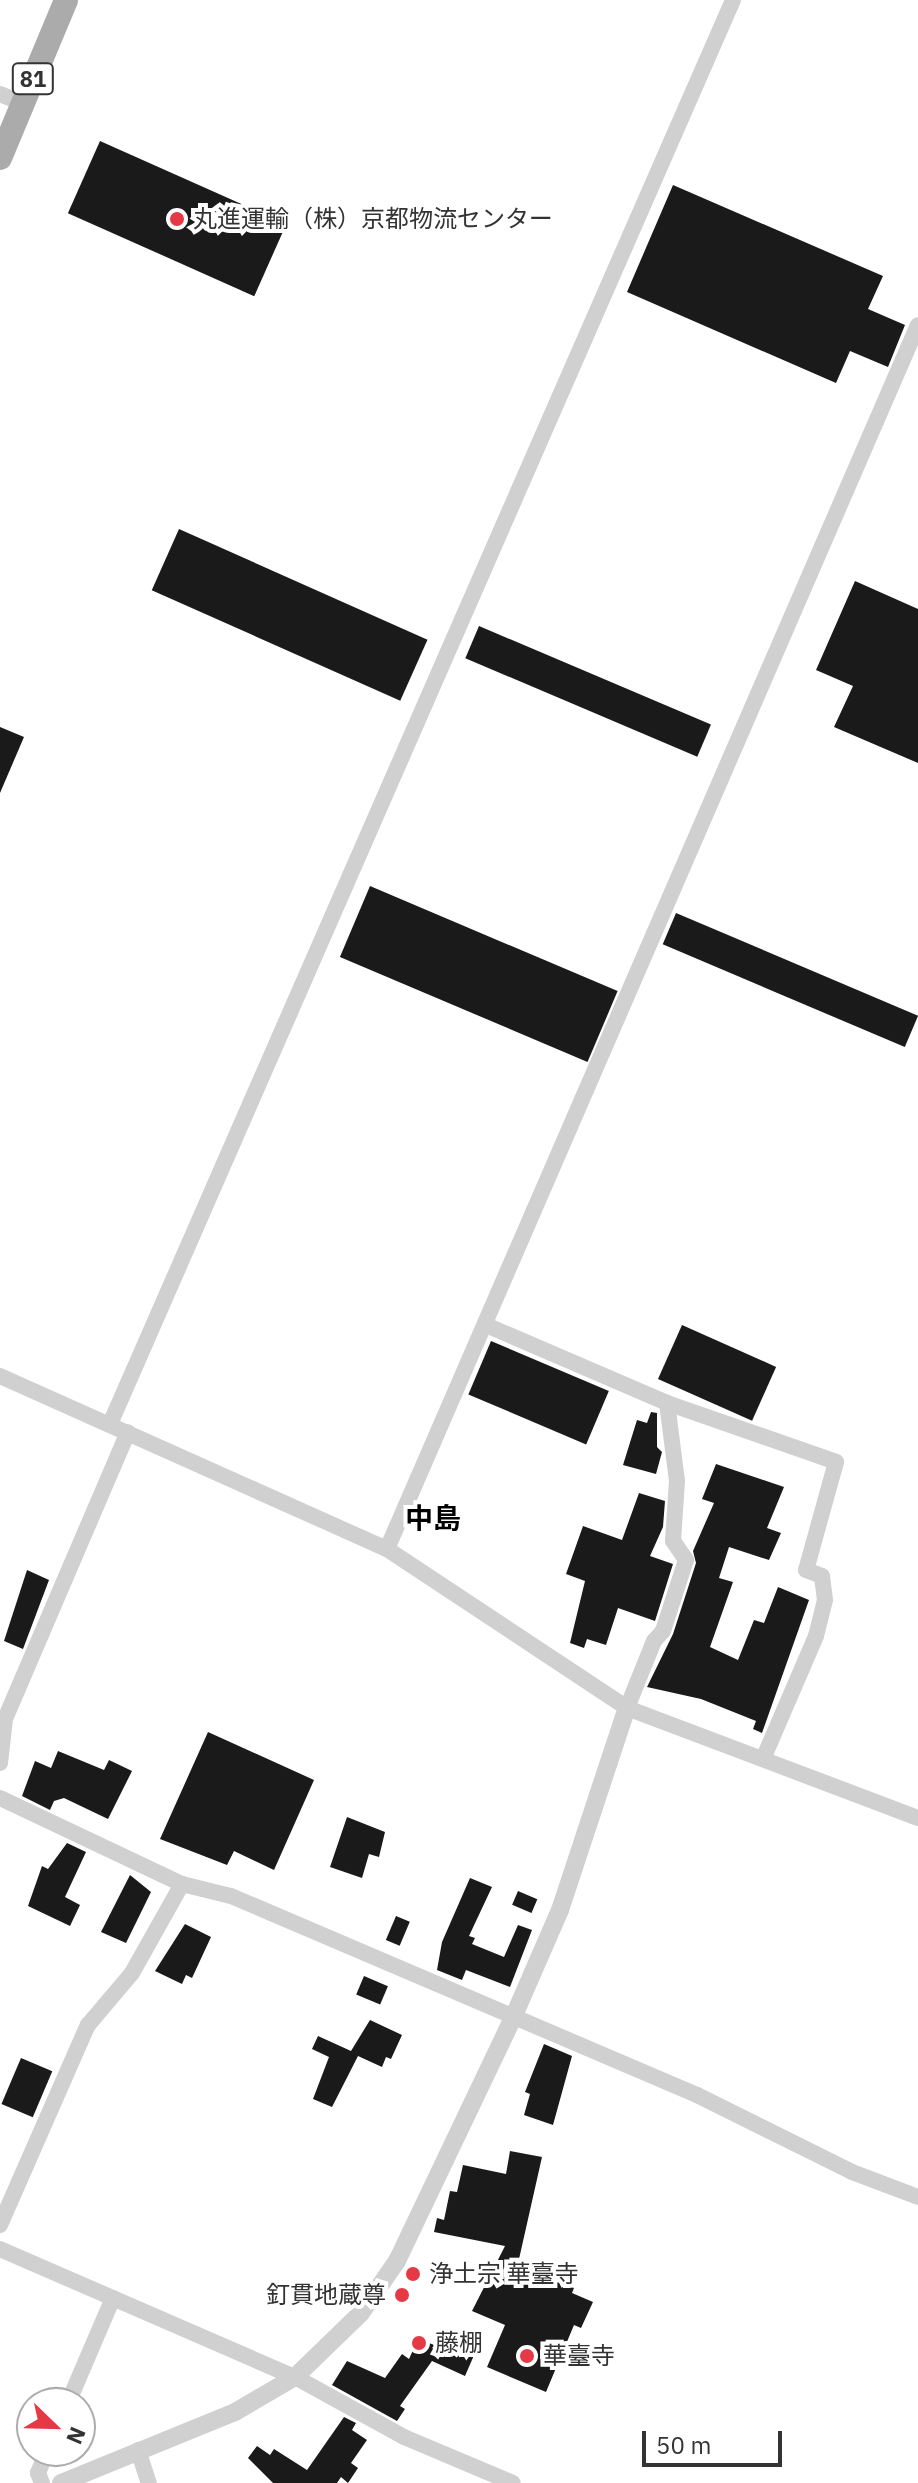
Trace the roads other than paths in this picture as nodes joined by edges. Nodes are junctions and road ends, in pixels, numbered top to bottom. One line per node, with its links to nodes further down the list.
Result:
1 (66, 0): 3 (main road, 81)
2 (733, 0): 9 (street)
3 (11, 99): 4 (main road, 81)
4 (0, 158)
5 (918, 325): 6 (street)
6 (486, 1325): 8 (street); 11 (street)
7 (0, 1376): 9 (street)
8 (667, 1403): 12 (street); 13 (street)
9 (110, 1424): 10 (street)
10 (128, 1432): 11 (street); 14 (street)
11 (387, 1549): 12 (street)
12 (627, 1708): 13 (street); 18 (street)
13 (763, 1759): 16 (street)
14 (0, 1763)
15 (0, 1798): 17 (street)
16 (918, 1818)
17 (182, 1884): 18 (street); 20 (street)
18 (513, 2018): 19 (street); 23 (street)
19 (918, 2197)
20 (0, 2225)
21 (0, 2249): 22 (street)
22 (113, 2298): 23 (street); 24 (street)
23 (295, 2377): 25 (street); 28 (street)
24 (75, 2387)
25 (138, 2450): 26 (street); 27 (street)
26 (61, 2483)
27 (149, 2483)
28 (513, 2483)

